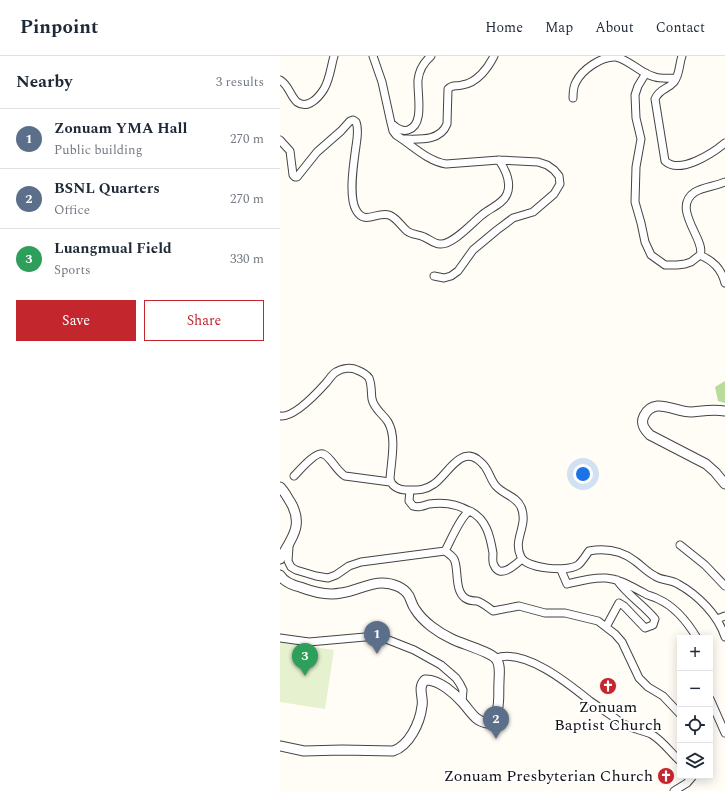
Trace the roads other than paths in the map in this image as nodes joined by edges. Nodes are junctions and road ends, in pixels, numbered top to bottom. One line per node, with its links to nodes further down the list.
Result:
1 (334, 56): 8 (street)
2 (372, 56): 10 (street)
3 (432, 56): 10 (street)
4 (494, 56): 11 (street)
5 (682, 56): 7 (street)
6 (646, 73): 7 (street); 9 (street); 16 (street)
7 (676, 78): 13 (street)
8 (280, 80)
9 (573, 98)
10 (391, 123): 11 (street)
11 (401, 139): 14 (street)
12 (280, 140): 14 (street)
13 (725, 143)
14 (499, 160): 17 (street)
15 (725, 182): 16 (street)
16 (700, 255): 18 (street)
17 (434, 276)
18 (725, 283)
19 (725, 411): 23 (street)
20 (280, 416): 22 (street)
21 (294, 476): 22 (street)
22 (390, 482): 25 (street)
23 (725, 484)
24 (280, 487): 27 (street)
25 (410, 490): 26 (street); 30 (street)
26 (469, 511): 29 (street); 30 (street)
27 (289, 543): 29 (street); 31 (street)
28 (680, 545): 35 (street)
29 (445, 551): 38 (street)
30 (522, 559): 32 (street)
31 (280, 560)
32 (561, 570): 34 (street); 37 (street)
33 (280, 575): 42 (street)
34 (617, 580): 38 (street); 39 (street)
35 (725, 586)
36 (725, 616): 37 (street)
37 (717, 619): 41 (street)
38 (606, 627): 45 (street)
39 (695, 635)
40 (280, 638): 43 (street)
41 (725, 638)
42 (496, 658): 43 (street); 48 (street)
43 (462, 702): 47 (street)
44 (713, 706): 46 (street)
45 (677, 711)
46 (725, 733)
47 (280, 746)
48 (677, 758)
49 (690, 779): 50 (street)
50 (674, 791)

